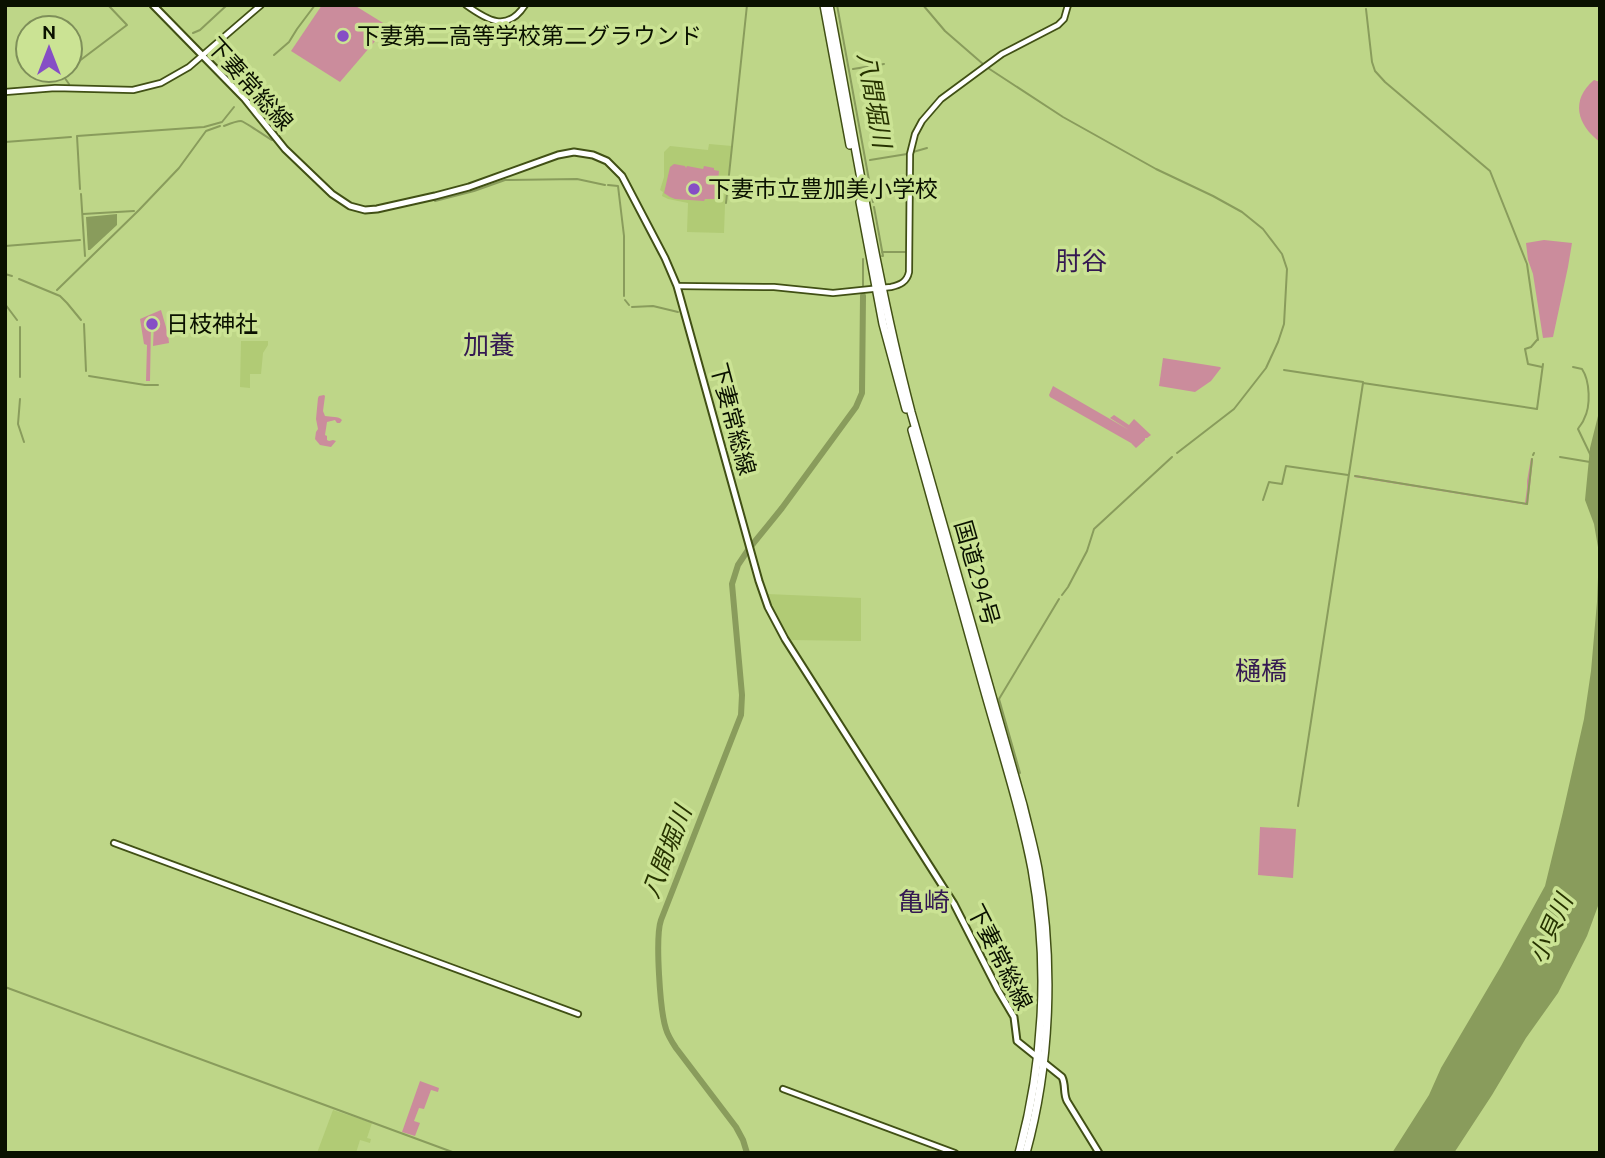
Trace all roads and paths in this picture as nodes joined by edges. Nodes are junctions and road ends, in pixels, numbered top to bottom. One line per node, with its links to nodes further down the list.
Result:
1 (153, 5): 7 (main road, 下妻常総線)
2 (261, 5): 7 (street)
3 (466, 5): 4 (street)
4 (525, 5)
5 (827, 5): 10 (highway, 国道294号)
6 (1068, 5): 10 (street)
7 (202, 56): 8 (street); 9 (main road, 下妻常総線)
8 (5, 92)
9 (677, 286): 10 (street); 13 (main road, 下妻常総線)
10 (879, 288): 13 (highway, 国道294号)
11 (114, 843): 12 (street)
12 (578, 1014)
13 (1041, 1060): 16 (highway, 国道294号); 17 (highway, 国道294号); 18 (main road, 下妻常総線)
14 (783, 1089): 15 (street)
15 (956, 1153)
16 (1020, 1153)
17 (1026, 1153)
18 (1099, 1153)

